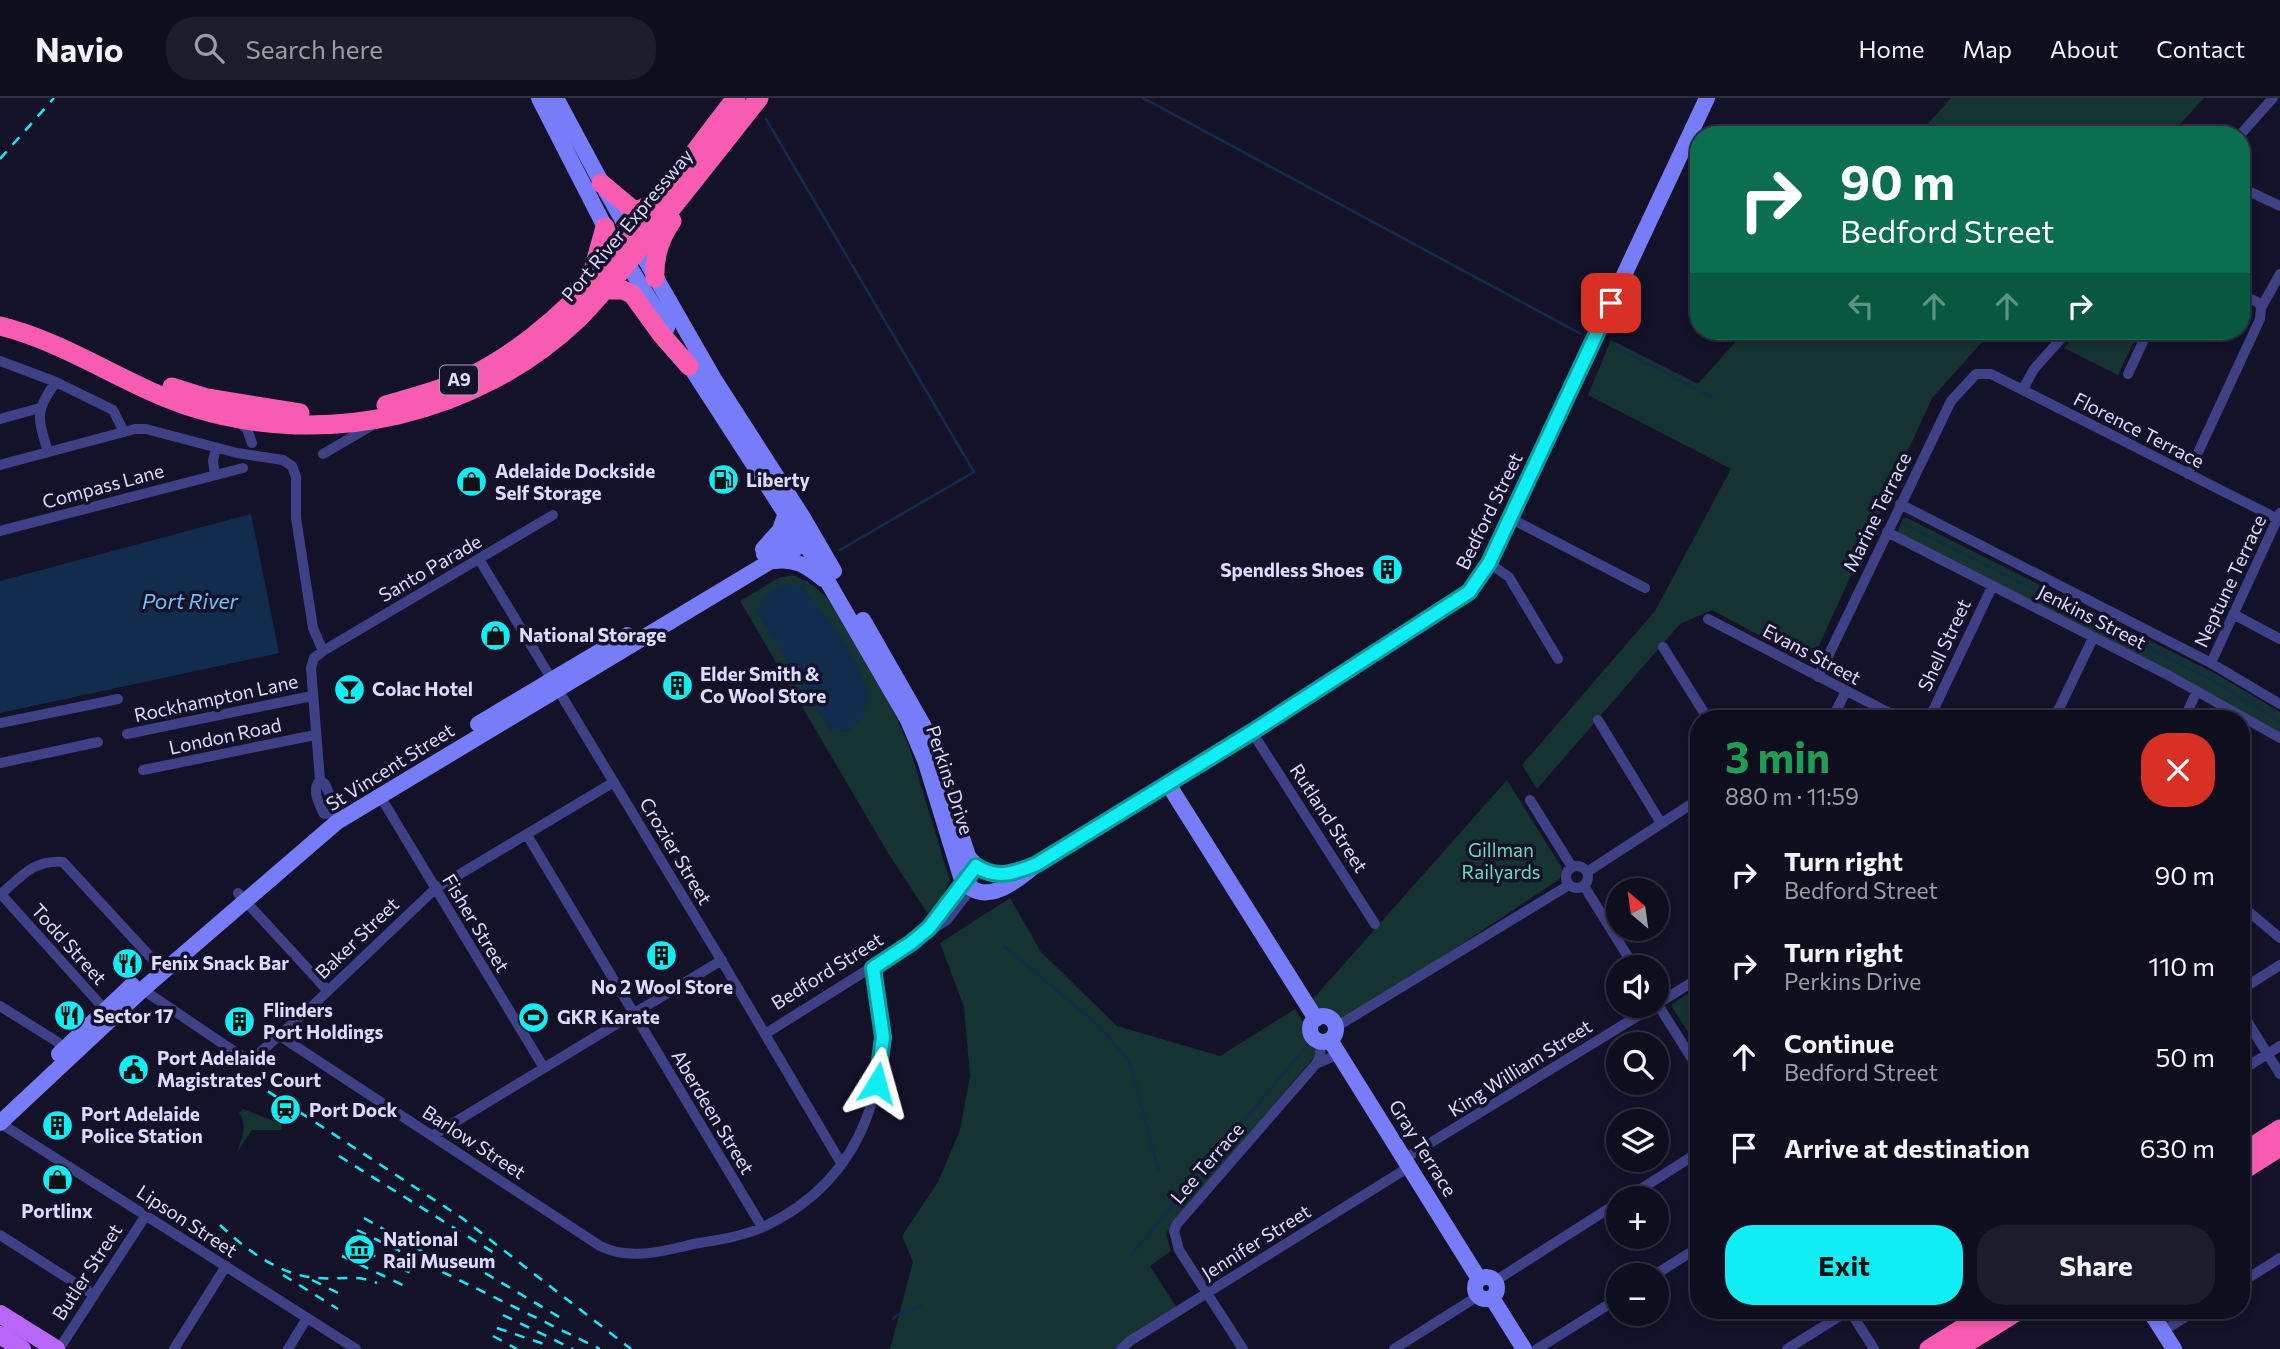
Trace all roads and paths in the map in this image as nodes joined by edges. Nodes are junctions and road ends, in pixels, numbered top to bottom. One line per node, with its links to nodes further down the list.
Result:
1 (539, 98): 15 (street, Perkins Drive)
2 (556, 98): 11 (street, Perkins Drive)
3 (736, 98): 13 (highway, Port River Expressway / A9)
4 (759, 98): 10 (highway, Port River Expressway / A9)
5 (1707, 98): 7 (street, Bedford Street)
6 (2273, 98): 8 (street)
7 (1694, 126)
8 (2248, 126)
9 (1690, 134): 48 (street, Bedford Street)
10 (709, 162): 16 (highway, Port River Expressway / A9); 18 (highway)
11 (600, 182): 13 (highway); 16 (street, Perkins Drive)
12 (2250, 192): 14 (street)
13 (660, 199): 16 (highway, Port River Expressway / A9)
14 (2280, 206)
15 (606, 227): 16 (street, Perkins Drive); 19 (highway)
16 (629, 250): 18 (street, Perkins Drive); 19 (highway, Port River Expressway / A9); 27 (street, Perkins Drive)
17 (2280, 274): 21 (street)
18 (655, 278): 52 (street, Perkins Drive)
19 (598, 286): 22 (highway, Port River Expressway / A9); 27 (highway); 35 (highway, Port River Expressway / A9)
20 (2250, 299): 21 (street)
21 (2261, 308): 43 (street)
22 (0, 314)
23 (0, 326): 34 (highway, Port River Expressway / A9)
24 (2060, 340): 31 (street)
25 (2144, 340): 29 (street)
26 (0, 361): 30 (street)
27 (690, 366): 46 (street, Perkins Drive)
28 (1982, 373): 31 (street, Florence Terrace); 45 (street, Marine Terrace)
29 (2128, 374)
30 (57, 382): 32 (street); 36 (street)
31 (2023, 389): 43 (street, Florence Terrace)
32 (40, 408): 33 (street); 39 (street)
33 (0, 419)
34 (237, 419): 35 (highway, Port River Expressway / A9); 37 (street)
35 (381, 419): 40 (street)
36 (124, 432): 38 (street); 39 (street)
37 (252, 443)
38 (216, 448): 44 (street); 64 (street)
39 (48, 452): 41 (street)
40 (323, 454)
41 (0, 465)
42 (243, 468): 44 (street, Compass Lane)
43 (2188, 474): 49 (street, Florence Terrace)
44 (215, 475): 50 (street, Compass Lane)
45 (1900, 504): 51 (street, Marine Terrace); 66 (street, Jenkins Street)
46 (786, 513): 52 (street, Perkins Drive); 53 (street)
47 (553, 515): 54 (street, Santo Parade)
48 (1510, 517): 55 (street, Bedford Street); 58 (street)
49 (2279, 518): 59 (street, Neptune Terrace)
50 (0, 531)
51 (1887, 532): 57 (street, Jenkins Street); 67 (street, Marine Terrace)
52 (805, 537): 53 (street, St Vincent Street); 56 (street, Perkins Drive); 100 (street, Perkins Drive)
53 (766, 558): 56 (street); 68 (street, St Vincent Street)
54 (479, 559): 64 (street, Santo Parade); 68 (street, Crozier Street)
55 (1489, 563): 65 (street); 84 (street, Bedford Street)
56 (831, 585): 103 (street, Perkins Drive)
57 (1992, 587): 61 (street, Jenkins Street); 77 (street, Shell Street)
58 (1645, 588)
59 (2233, 614): 62 (street); 66 (street, Neptune Terrace)
60 (1708, 619): 67 (street, Evans Street)
61 (2093, 638): 70 (street, Jenkins Street); 78 (street)
62 (2280, 639)
63 (1663, 647): 74 (street)
64 (323, 651): 71 (street)
65 (1558, 659)
66 (2211, 663): 73 (street, Jenkins Street)
67 (1818, 677): 69 (street, Evans Street)
68 (555, 684): 91 (street, Crozier Street); 93 (street, St Vincent Street); 96 (street, St Vincent Street)
69 (1846, 691): 75 (street); 76 (street, Evans Street)
70 (2197, 691): 79 (street); 80 (street, Jenkins Street)
71 (312, 696): 85 (street, Rockhampton Lane); 86 (street)
72 (118, 699): 83 (street)
73 (2280, 704)
74 (1702, 710)
75 (1836, 710)
76 (1883, 710)
77 (1933, 710)
78 (2058, 710)
79 (2188, 710)
80 (2231, 710)
81 (1598, 720): 97 (street)
82 (2250, 721): 87 (street, Jenkins Street)
83 (0, 723)
84 (1252, 732): 92 (street, Bedford Street); 110 (street, Rutland Street)
85 (127, 734)
86 (315, 735): 90 (street, London Road); 96 (street)
87 (2280, 738)
88 (98, 742): 89 (street)
89 (0, 763)
90 (143, 770)
91 (614, 782): 98 (street, Baker Street); 113 (street, Crozier Street)
92 (1168, 784): 99 (street, Bedford Street); 127 (street)
93 (380, 796): 96 (street, St Vincent Street); 106 (street, Fisher Street)
94 (1530, 800): 101 (street)
95 (1690, 804): 97 (street)
96 (334, 818): 108 (street, St Vincent Street)
97 (1661, 822): 102 (street)
98 (527, 835): 106 (street, Baker Street); 124 (street, Aberdeen Street)
99 (1037, 864): 100 (street); 103 (street)
100 (976, 866): 103 (street, Bedford Street)
101 (1572, 867): 102 (street); 104 (street)
102 (1587, 872): 105 (street)
103 (968, 885): 116 (street, Bedford Street)
104 (1569, 885): 105 (street); 131 (street, Lee Terrace)
105 (1584, 886): 112 (street)
106 (435, 889): 120 (street, Baker Street); 138 (street, Fisher Street)
107 (1, 894): 114 (street); 123 (street, Todd Street)
108 (242, 897): 114 (street, St Vincent Street); 119 (street, St Vincent Street); 120 (street)
109 (2250, 913): 111 (street)
110 (1375, 924)
111 (2280, 937)
112 (1627, 955)
113 (722, 960): 124 (street); 129 (street, Crozier Street)
114 (156, 963): 119 (street, St Vincent Street)
115 (2280, 965): 118 (street)
116 (873, 968): 129 (street, Bedford Street); 147 (street)
117 (1690, 983): 121 (street, King William Street)
118 (2250, 984)
119 (138, 986): 123 (street, St Vincent Street); 130 (street, Baker Street)
120 (328, 991): 130 (street, Baker Street)
121 (1669, 996)
122 (0, 1006): 133 (street)
123 (109, 1014): 133 (street, St Vincent Street)
124 (634, 1014): 138 (street); 153 (street, Aberdeen Street)
125 (1634, 1018): 148 (street, King William Street)
126 (1665, 1018): 135 (street)
127 (1316, 1019): 131 (street); 131 (street, Gray Terrace)
128 (2250, 1026): 134 (street)
129 (765, 1034): 147 (street, Crozier Street)
130 (280, 1036): 143 (street, Barlow Street)
131 (1331, 1041): 136 (street, Lee Terrace); 136 (street, Lee Terrace); 148 (street, Gray Terrace)
132 (2280, 1046): 134 (street)
133 (68, 1052): 140 (street, St Vincent Street); 141 (street, St Vincent Street)
134 (2267, 1054): 137 (street); 139 (street)
135 (1690, 1056)
136 (1316, 1064): 161 (street, Lee Terrace)
137 (2250, 1065)
138 (544, 1068): 143 (street)
139 (2280, 1074)
140 (0, 1109)
141 (0, 1123): 152 (street, Lipson Street)
142 (2280, 1129): 145 (highway)
143 (432, 1136): 153 (street, Barlow Street)
144 (2280, 1147): 149 (highway)
145 (2250, 1148)
146 (1690, 1158): 150 (street)
147 (841, 1163): 153 (street)
148 (1407, 1163): 160 (street, Gray Terrace); 161 (street, Jennifer Street)
149 (2250, 1166)
150 (1645, 1186)
151 (1606, 1210): 160 (street)
152 (146, 1215): 157 (street, Lipson Street); 162 (street, Butler Street)
153 (762, 1227)
154 (0, 1235): 162 (street)
155 (1690, 1253): 158 (street)
156 (2280, 1258): 159 (street)
157 (226, 1266): 166 (street, Lipson Street); 178 (street)
158 (1669, 1266)
159 (2250, 1277)
160 (1487, 1280): 163 (street)
161 (1207, 1294): 175 (street, Jennifer Street); 181 (street, Lee Terrace)
162 (94, 1295): 177 (street, Butler Street)
163 (1485, 1297): 182 (street); 183 (street)
164 (1606, 1305): 184 (street)
165 (0, 1314): 177 (main road)
166 (307, 1318): 179 (street); 180 (street, Lipson Street)
167 (1836, 1319): 185 (street)
168 (1854, 1319): 186 (street)
169 (1977, 1319): 187 (highway)
170 (2005, 1319): 188 (highway)
171 (2155, 1319): 173 (street)
172 (2183, 1319): 173 (street)
173 (2163, 1331): 189 (street)
174 (0, 1335): 176 (main road)
175 (1122, 1348)
176 (22, 1349)
177 (57, 1349)
178 (174, 1349)
179 (288, 1349)
180 (356, 1349)
181 (1243, 1349)
182 (1394, 1349)
183 (1524, 1349)
184 (1537, 1349)
185 (1787, 1349)
186 (1874, 1349)
187 (1929, 1349)
188 (1957, 1349)
189 (2174, 1349)

